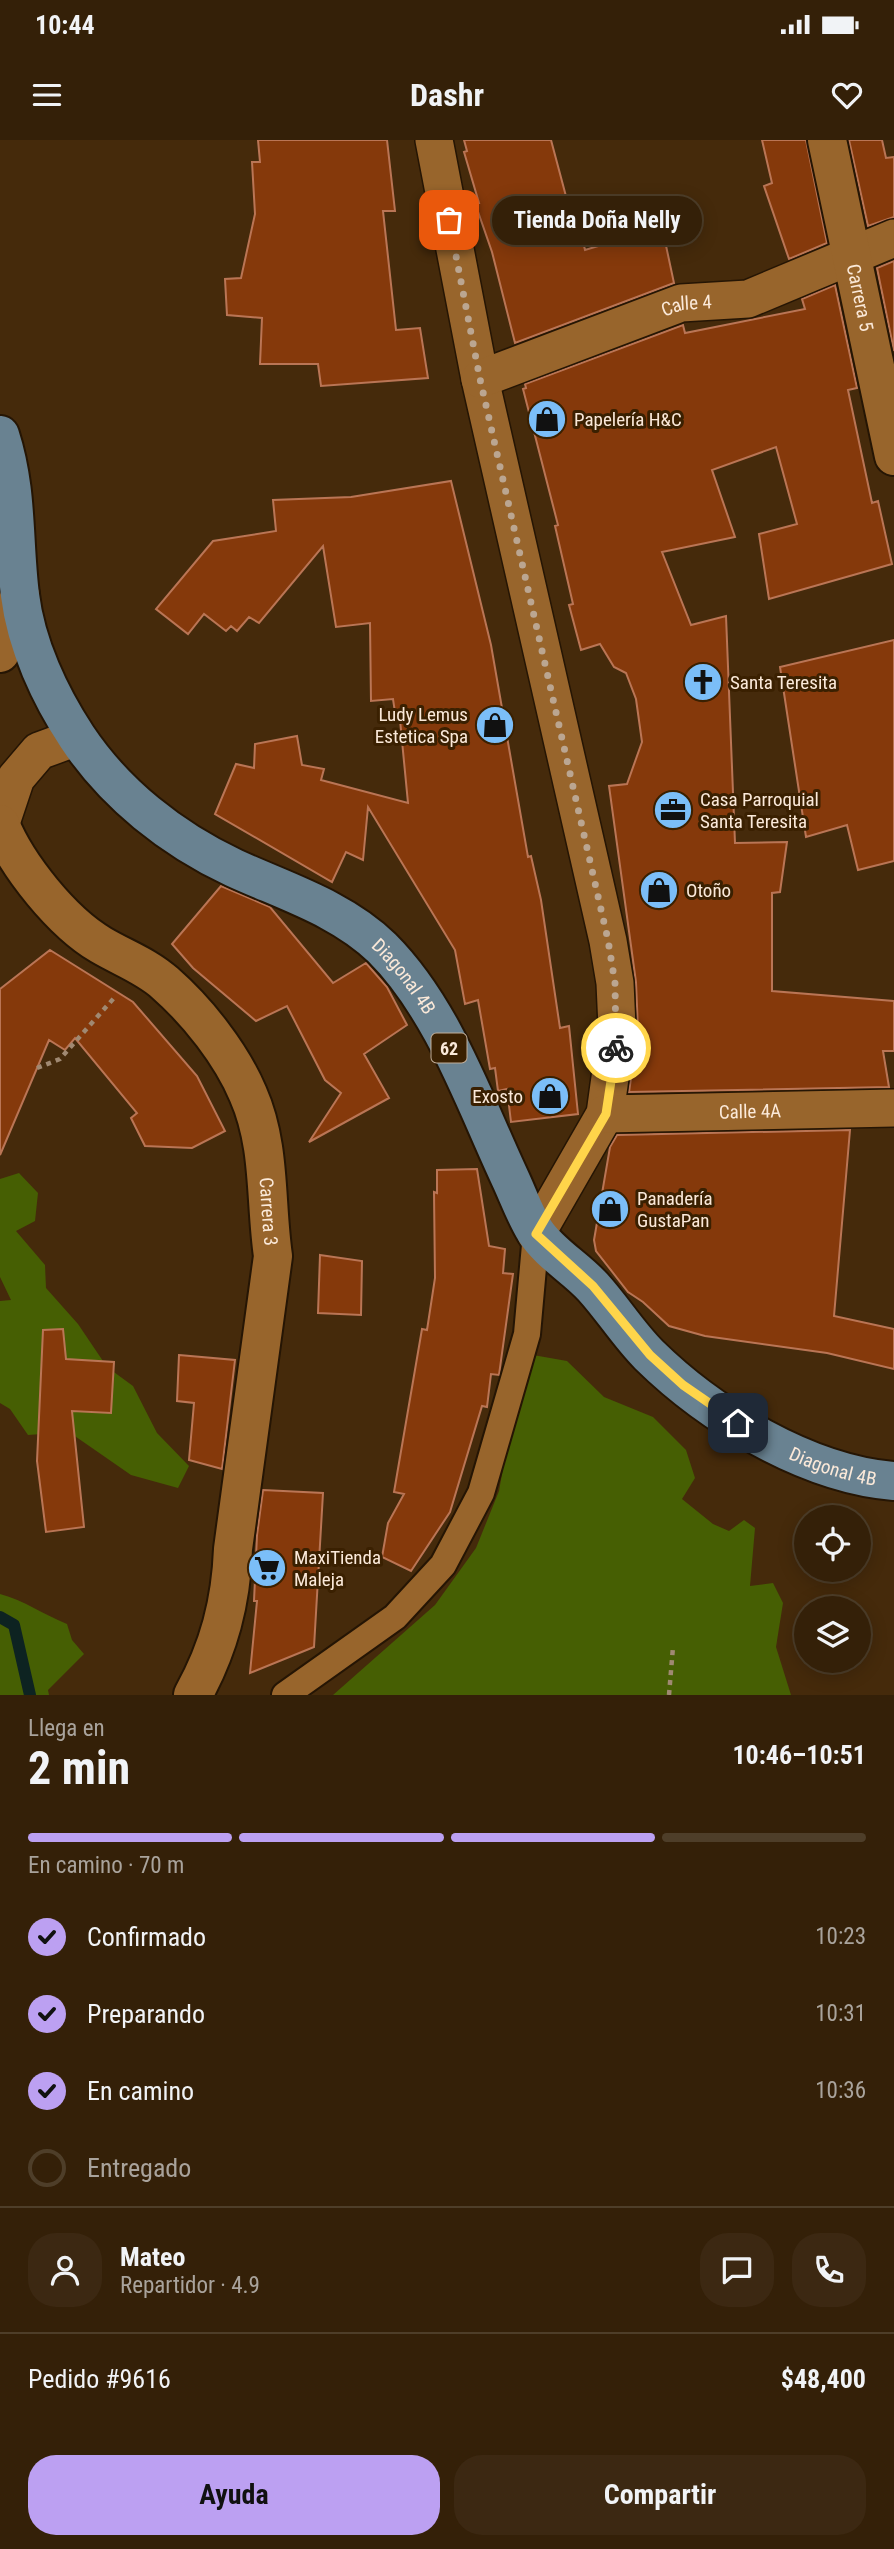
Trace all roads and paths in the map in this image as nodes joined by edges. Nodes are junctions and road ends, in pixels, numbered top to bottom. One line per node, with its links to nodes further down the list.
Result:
1 (434, 140): 5 (street)
2 (827, 140): 4 (street, Carrera 5)
3 (894, 238): 4 (street, Calle 4)
4 (853, 253): 5 (street, Calle 4); 7 (street, Carrera 5)
5 (480, 379): 15 (street)
6 (0, 435): 8 (main road, 62)
7 (894, 456)
8 (20, 595): 9 (street); 10 (main road, Diagonal 4B / 62)
9 (0, 653)
10 (77, 737): 11 (street); 16 (main road, Diagonal 4B / 62)
11 (0, 825): 12 (street, Carrera 3)
12 (139, 963): 13 (path); 19 (street, Carrera 3)
13 (37, 1068)
14 (894, 1108): 15 (street, Calle 4A)
15 (606, 1114): 16 (street)
16 (536, 1234): 17 (main road, Diagonal 4B / 62); 20 (street)
17 (894, 1481)
18 (674, 1647): 21 (path)
19 (193, 1695)
20 (285, 1695)
21 (669, 1695)

